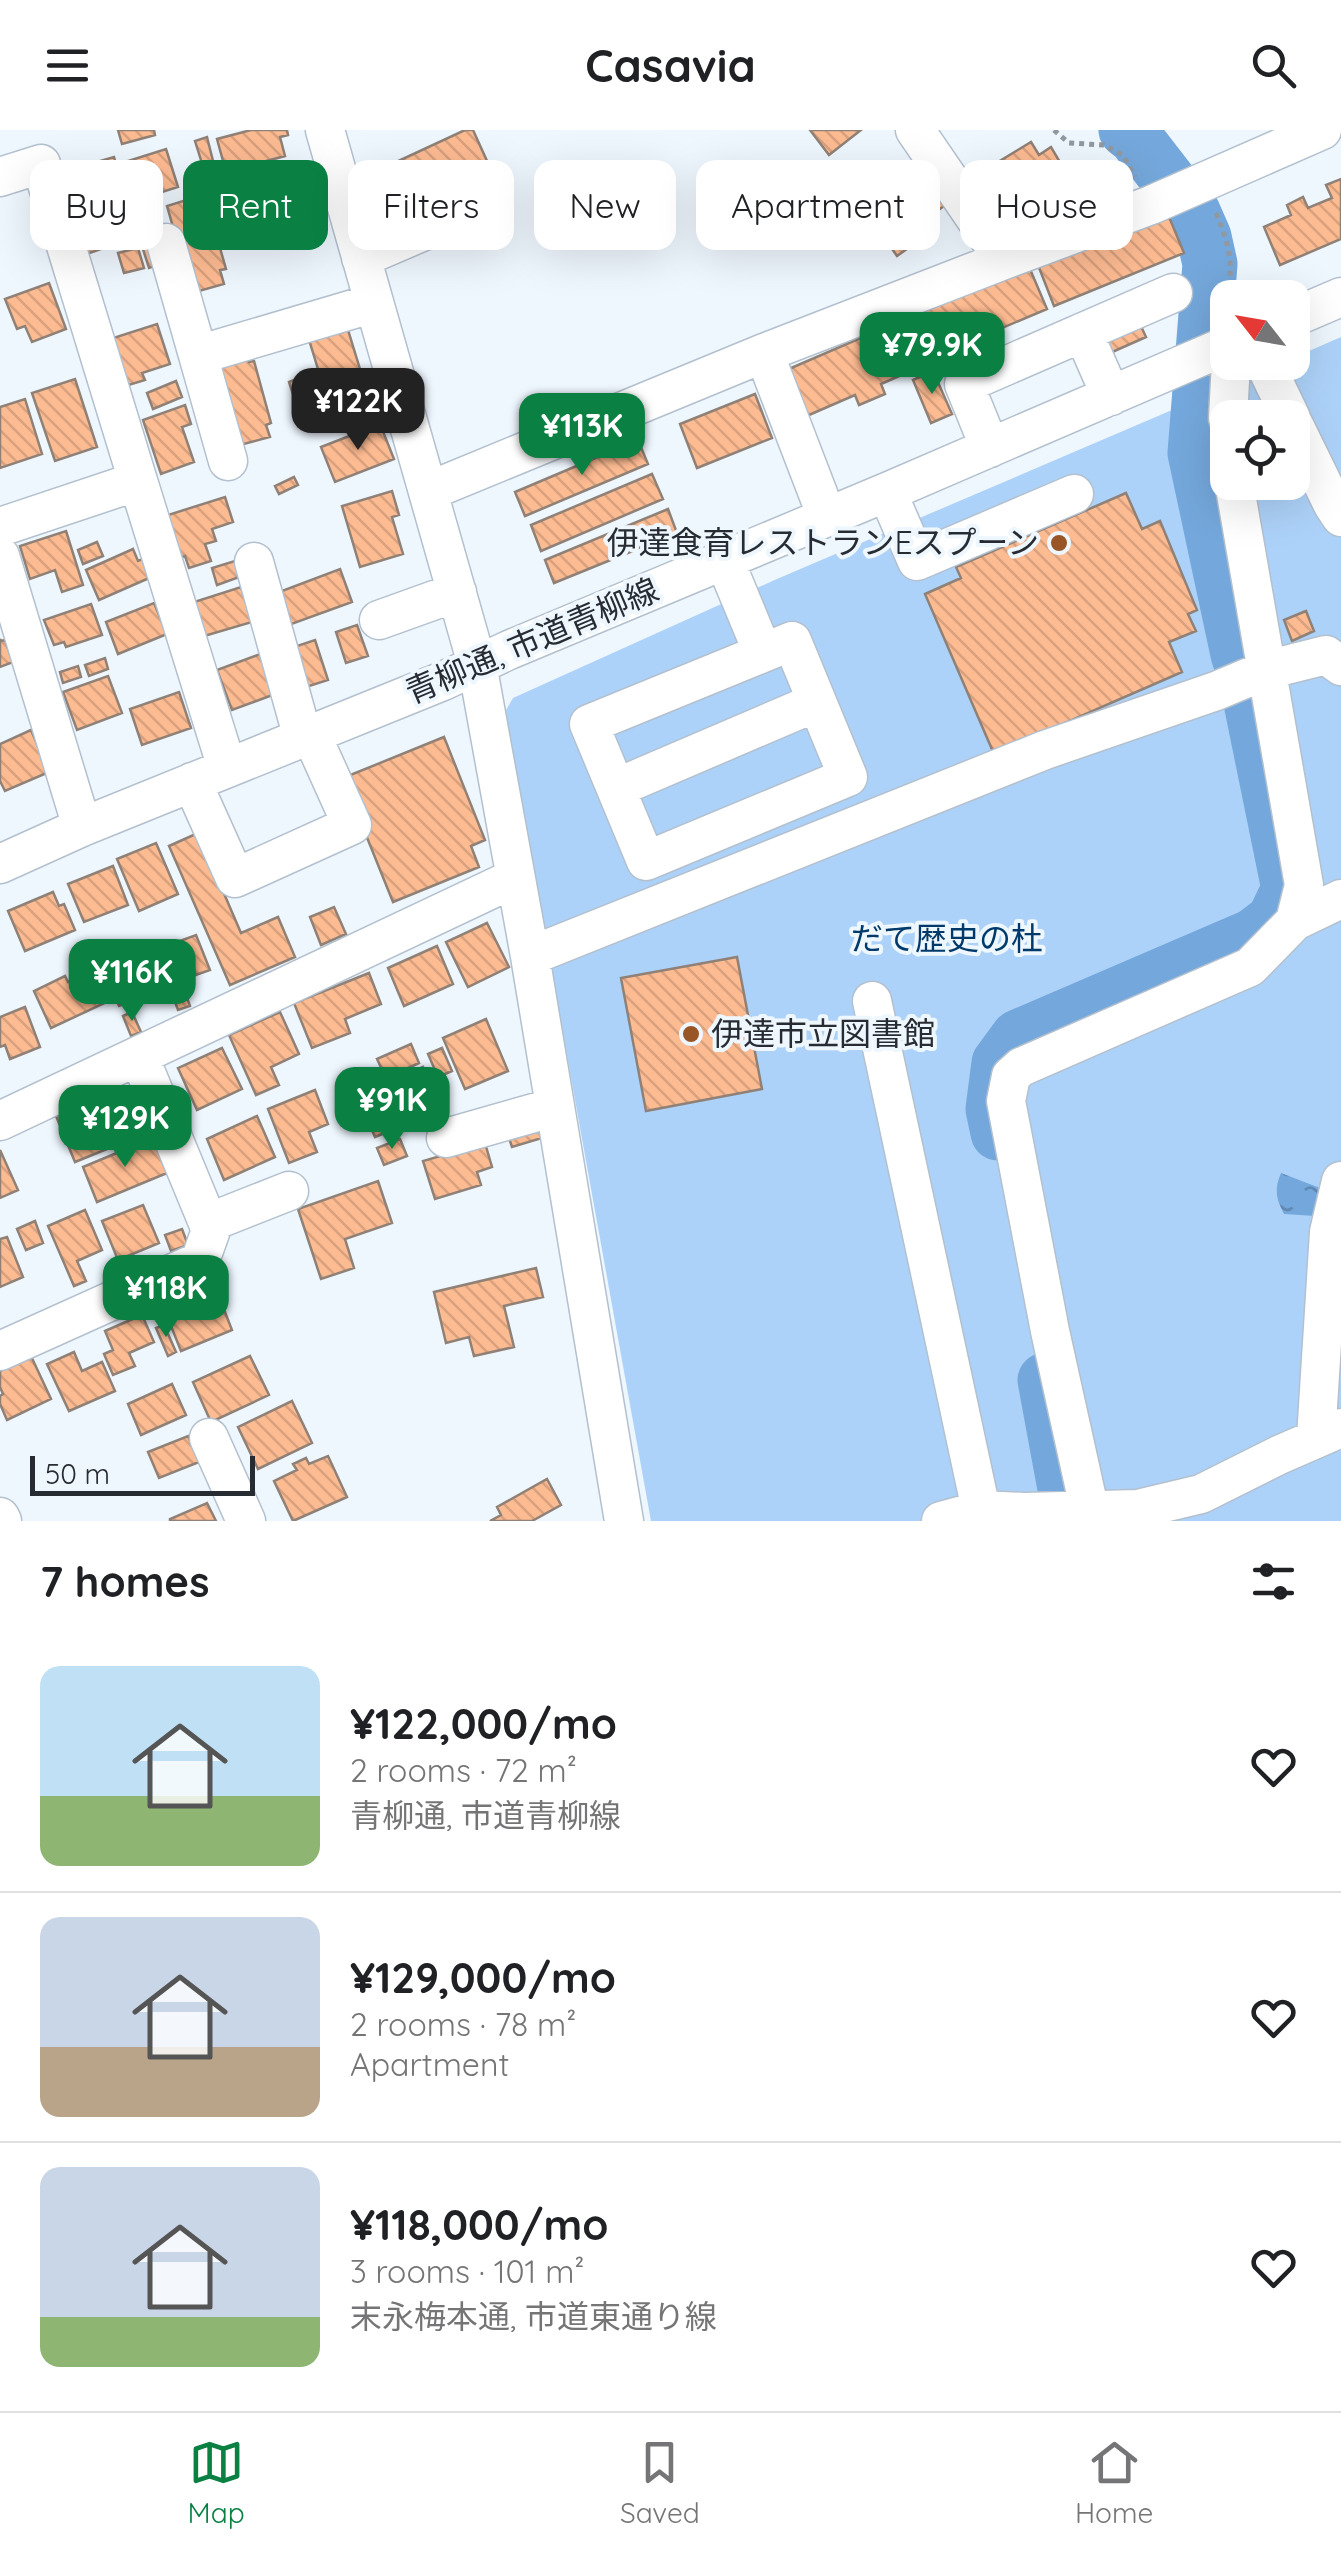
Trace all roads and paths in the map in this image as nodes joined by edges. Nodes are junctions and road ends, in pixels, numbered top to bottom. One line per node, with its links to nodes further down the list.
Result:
1 (325, 130): 9 (street)
2 (915, 130): 10 (street)
3 (1054, 130): 6 (path)
4 (1322, 130): 6 (street)
5 (0, 177): 24 (street)
6 (1180, 193): 10 (street); 11 (path)
7 (166, 243): 18 (street)
8 (380, 250): 9 (street)
9 (361, 258): 14 (street)
10 (1004, 260): 17 (street)
11 (1230, 280)
12 (1174, 294): 16 (street)
13 (1341, 298): 15 (street)
14 (374, 303): 18 (street); 25 (street)
15 (1310, 311)
16 (1083, 332): 20 (street); 21 (street)
17 (764, 354): 25 (street); 29 (street)
18 (198, 355): 23 (street)
19 (1210, 357): 20 (street, 青柳通, 市道青柳線)
20 (1111, 396): 21 (street, 青柳通, 市道青柳線)
21 (990, 448): 26 (street, 青柳通, 市道青柳線)
22 (1310, 457): 30 (street)
23 (228, 460)
24 (138, 481): 31 (street); 43 (street)
25 (430, 492): 35 (street)
26 (887, 492): 27 (street); 29 (street, 青柳通, 市道青柳線)
27 (1074, 494)
28 (1237, 500): 40 (street)
29 (827, 517): 33 (street, 青柳通, 市道青柳線)
30 (1341, 517)
31 (0, 528)
32 (0, 556): 45 (street)
33 (724, 558): 37 (street); 38 (street, 青柳通, 市道青柳線)
34 (254, 562): 42 (street)
35 (458, 592): 36 (street); 38 (street)
36 (380, 620)
37 (763, 653): 41 (street); 44 (street)
38 (477, 664): 42 (street, 青柳通, 市道青柳線); 47 (street)
39 (1341, 666): 40 (street)
40 (1266, 670): 49 (street); 50 (street)
41 (818, 702): 44 (street); 44 (street)
42 (307, 736): 43 (street, 青柳通, 市道青柳線); 43 (street)
43 (210, 776): 45 (street, 青柳通, 市道青柳線)
44 (616, 788)
45 (82, 827): 46 (street, 青柳通, 市道青柳線)
46 (0, 864)
47 (516, 878): 50 (street); 52 (street)
48 (1341, 899): 49 (street)
49 (1295, 921): 63 (street)
50 (530, 956): 53 (street)
51 (872, 1001): 62 (street)
52 (140, 1056): 54 (street); 58 (street)
53 (555, 1107): 55 (street); 65 (street)
54 (0, 1120)
55 (446, 1138)
56 (289, 1191): 58 (street)
57 (1336, 1202): 60 (street)
58 (208, 1223): 59 (street)
59 (0, 1351)
60 (1328, 1433): 63 (street)
61 (209, 1438): 64 (street)
62 (980, 1510): 63 (street); 66 (street)
63 (1087, 1514)
64 (246, 1521)
65 (624, 1521)
66 (941, 1521)

